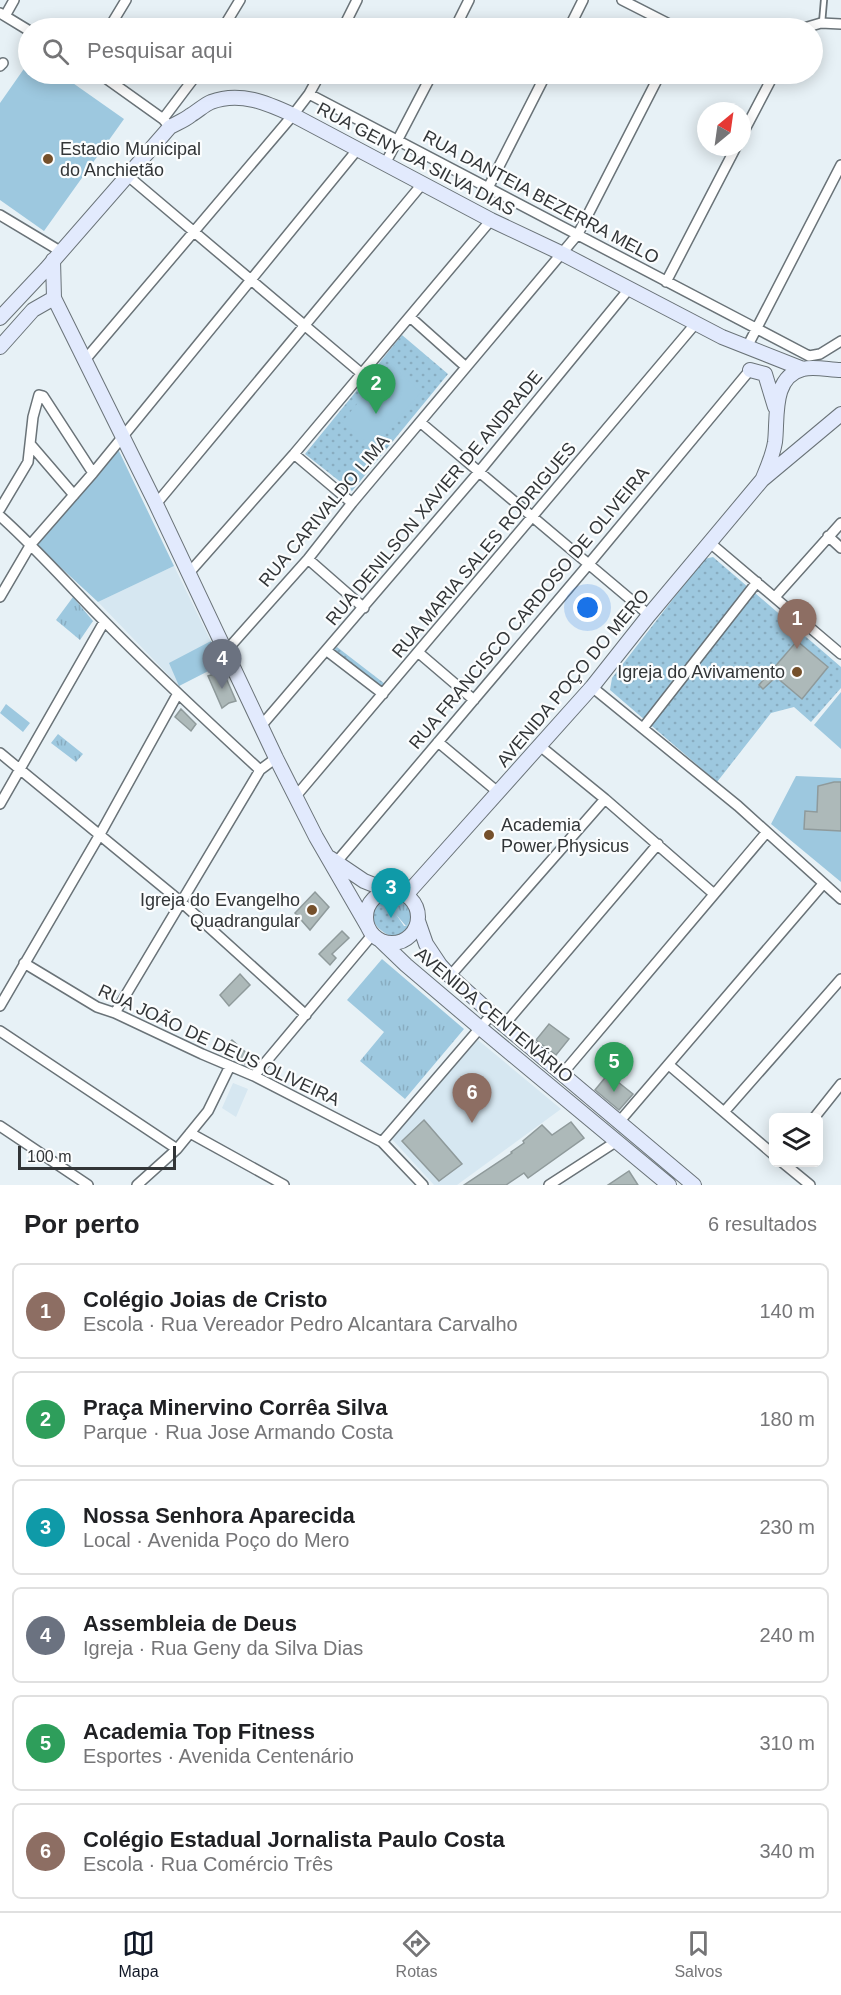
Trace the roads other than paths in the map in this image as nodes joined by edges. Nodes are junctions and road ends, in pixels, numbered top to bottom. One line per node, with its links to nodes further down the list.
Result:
1 (14, 0): 9 (street)
2 (126, 0): 10 (street)
3 (240, 0): 11 (street)
4 (357, 0): 12 (street)
5 (469, 0): 13 (street)
6 (583, 0): 14 (street)
7 (622, 0): 15 (street)
8 (824, 0): 16 (lane)
9 (3, 15): 18 (street)
10 (115, 18)
11 (229, 18)
12 (348, 18)
13 (459, 18)
14 (574, 18)
15 (657, 18)
16 (822, 18)
17 (823, 23): 19 (street)
18 (18, 24)
19 (841, 24)
20 (114, 84): 30 (street)
21 (190, 84): 30 (street)
22 (314, 84): 27 (street)
23 (427, 84): 31 (street)
24 (541, 84): 38 (street)
25 (655, 84): 42 (street, RUA CARIVALDO LIMA)
26 (769, 84): 29 (street)
27 (309, 94): 28 (street); 31 (street, RUA DANTEIA BEZERRA MELO)
28 (293, 115): 30 (main road, RUA GENY DA SILVA DIAS); 32 (main road, RUA GENY DA SILVA DIAS); 41 (street)
29 (751, 118)
30 (167, 123): 36 (main road, RUA GENY DA SILVA DIAS)
31 (398, 140): 34 (street); 38 (street, RUA DANTEIA BEZERRA MELO)
32 (357, 150): 34 (main road, RUA GENY DA SILVA DIAS); 45 (street)
33 (731, 156): 46 (street)
34 (385, 164): 37 (main road, RUA GENY DA SILVA DIAS)
35 (841, 165): 53 (street)
36 (128, 176): 41 (street); 44 (main road, RUA GENY DA SILVA DIAS)
37 (423, 183): 40 (main road, RUA GENY DA SILVA DIAS); 52 (street)
38 (488, 188): 42 (street, RUA DANTEIA BEZERRA MELO)
39 (0, 215): 44 (street)
40 (491, 220): 43 (main road, RUA GENY DA SILVA DIAS); 49 (street)
41 (194, 231): 45 (street); 57 (street)
42 (578, 234): 43 (street, RUA CARIVALDO LIMA); 46 (street, RUA DANTEIA BEZERRA MELO)
43 (561, 253): 47 (main road, RUA GENY DA SILVA DIAS); 59 (street, RUA CARIVALDO LIMA)
44 (57, 255): 48 (main road); 50 (main road, RUA GENY DA SILVA DIAS)
45 (252, 279): 52 (street); 66 (street)
46 (666, 282): 53 (street, RUA DANTEIA BEZERRA MELO)
47 (629, 289): 51 (main road, RUA GENY DA SILVA DIAS); 70 (street, RUA DENILSON XAVIER DE ANDRADE)
48 (54, 298): 55 (main road); 57 (main road)
49 (410, 317): 59 (street); 62 (street)
50 (0, 318)
51 (696, 323): 56 (main road, RUA GENY DA SILVA DIAS); 77 (street, RUA MARIA SALES RODRIGUES)
52 (305, 325): 62 (street); 74 (street)
53 (758, 328): 56 (street); 58 (street, RUA DANTEIA BEZERRA MELO)
54 (841, 341): 58 (street)
55 (0, 347)
56 (747, 347): 58 (main road, RUA GENY DA SILVA DIAS)
57 (84, 361): 66 (main road)
58 (806, 362): 61 (main road); 63 (main road, AVENIDA POÇO DO MERO)
59 (466, 367): 65 (street, RUA CARIVALDO LIMA)
60 (750, 370): 63 (main road); 84 (street, RUA FRANCISCO CARDOSO DE OLIVEIRA)
61 (841, 370)
62 (362, 373): 68 (street)
63 (776, 412): 71 (main road, AVENIDA POÇO DO MERO)
64 (841, 414): 71 (main road, AVENIDA POÇO DO MERO)
65 (420, 423): 70 (street); 73 (street, RUA CARIVALDO LIMA)
66 (122, 437): 69 (street); 74 (main road)
67 (31, 445): 69 (street); 72 (street); 75 (street)
68 (294, 454): 73 (street); 85 (street)
69 (93, 473): 72 (street)
70 (478, 473): 77 (street); 89 (street, RUA DENILSON XAVIER DE ANDRADE)
71 (762, 480): 80 (main road, AVENIDA POÇO DO MERO)
72 (74, 495): 81 (street)
73 (352, 503): 83 (street, RUA CARIVALDO LIMA)
74 (156, 504): 85 (main road)
75 (0, 509)
76 (0, 516): 81 (street)
77 (533, 518): 84 (street); 94 (street, RUA MARIA SALES RODRIGUES)
78 (841, 523): 79 (street)
79 (828, 536): 82 (street); 88 (street)
80 (709, 542): 86 (street); 90 (main road, AVENIDA POÇO DO MERO)
81 (31, 544): 87 (street); 91 (street)
82 (841, 548)
83 (308, 559): 89 (street); 92 (street, RUA CARIVALDO LIMA)
84 (588, 565): 90 (street); 99 (street, RUA FRANCISCO CARDOSO DE OLIVEIRA)
85 (188, 574): 92 (main road)
86 (756, 582): 88 (street); 101 (street)
87 (0, 597)
88 (775, 597): 95 (street)
89 (364, 608): 93 (street, RUA DENILSON XAVIER DE ANDRADE)
90 (649, 615): 96 (main road, AVENIDA POÇO DO MERO)
91 (104, 622): 98 (street); 106 (street)
92 (226, 651): 100 (main road)
93 (327, 651): 97 (street); 100 (street, RUA DENILSON XAVIER DE ANDRADE)
94 (419, 653): 97 (street, RUA MARIA SALES RODRIGUES); 99 (street)
95 (841, 654)
96 (592, 687): 101 (street); 103 (main road, AVENIDA POÇO DO MERO)
97 (383, 694): 109 (street, RUA MARIA SALES RODRIGUES)
98 (177, 695): 107 (street); 113 (street)
99 (474, 700): 102 (street, RUA FRANCISCO CARDOSO DE OLIVEIRA)
100 (261, 726): 105 (main road)
101 (643, 728): 112 (street)
102 (438, 742): 108 (street); 115 (street, RUA FRANCISCO CARDOSO DE OLIVEIRA)
103 (540, 746): 108 (main road, AVENIDA POÇO DO MERO); 110 (street)
104 (0, 753): 106 (street)
105 (276, 758): 107 (street); 109 (main road)
106 (19, 769): 111 (street); 113 (street)
107 (260, 770): 121 (street)
108 (499, 793): 119 (main road, AVENIDA POÇO DO MERO)
109 (296, 796): 115 (main road)
110 (605, 798): 114 (street); 125 (street)
111 (0, 804)
112 (766, 833): 116 (street); 118 (street)
113 (99, 836): 121 (street); 124 (street)
114 (658, 844): 118 (street); 131 (street)
115 (332, 861): 117 (main road); 123 (main road)
116 (823, 884): 120 (street); 134 (street)
117 (389, 891): 119 (main road); 123 (main road)
118 (714, 894): 137 (street)
119 (406, 895): 122 (main road)
120 (841, 899)
121 (180, 901): 128 (street); 130 (street)
122 (418, 921): 123 (main road); 125 (main road, AVENIDA CENTENÁRIO)
123 (373, 934): 130 (street); 132 (main road, AVENIDA CENTENÁRIO)
124 (24, 963): 127 (street); 128 (street, RUA JOÃO DE DEUS OLIVEIRA)
125 (450, 976): 129 (main road, AVENIDA CENTENÁRIO)
126 (841, 979): 140 (street)
127 (0, 1006)
128 (115, 1013): 135 (street, RUA JOÃO DE DEUS OLIVEIRA)
129 (492, 1014): 131 (main road, AVENIDA CENTENÁRIO); 132 (street)
130 (306, 1015): 136 (street)
131 (504, 1025): 137 (main road, AVENIDA CENTENÁRIO)
132 (479, 1028): 139 (main road, AVENIDA CENTENÁRIO); 146 (street)
133 (0, 1031): 147 (street)
134 (669, 1065): 140 (street); 142 (street)
135 (230, 1066): 136 (street, RUA JOÃO DE DEUS OLIVEIRA); 144 (street)
136 (254, 1076): 146 (street, RUA JOÃO DE DEUS OLIVEIRA)
137 (566, 1077): 139 (main road); 142 (main road, AVENIDA CENTENÁRIO)
138 (841, 1084): 141 (street)
139 (559, 1093): 145 (main road, AVENIDA CENTENÁRIO)
140 (724, 1112): 148 (street)
141 (818, 1113)
142 (619, 1122): 158 (main road, AVENIDA CENTENÁRIO)
143 (0, 1126): 152 (street)
144 (190, 1134): 147 (street); 150 (street)
145 (617, 1141): 151 (street); 157 (main road, AVENIDA CENTENÁRIO)
146 (382, 1142): 155 (street, RUA JOÃO DE DEUS OLIVEIRA)
147 (177, 1149): 153 (street)
148 (769, 1151)
149 (788, 1167): 159 (street)
150 (269, 1182): 154 (street)
151 (561, 1182): 156 (street)
152 (88, 1185)
153 (137, 1185)
154 (284, 1185)
155 (423, 1185)
156 (549, 1185)
157 (669, 1185)
158 (694, 1185)
159 (810, 1185)

